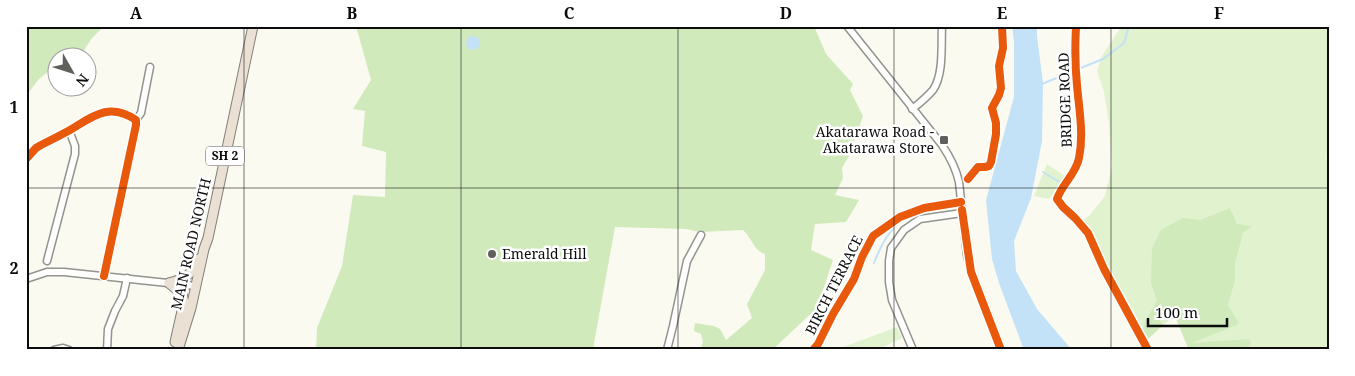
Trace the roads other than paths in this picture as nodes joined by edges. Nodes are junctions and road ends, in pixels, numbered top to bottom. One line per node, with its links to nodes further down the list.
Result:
1 (253, 26): 13 (highway, MAIN ROAD NORTH / SH 2)
2 (847, 26): 6 (street)
3 (942, 26): 6 (street)
4 (1076, 26): 29 (street, BRIDGE ROAD)
5 (150, 68): 7 (street)
6 (912, 109): 10 (street)
7 (136, 120): 8 (street); 15 (street)
8 (69, 130): 9 (street); 14 (street)
9 (26, 159)
10 (961, 202): 11 (street); 26 (street, BIRCH TERRACE)
11 (962, 213): 27 (street); 28 (street)
12 (701, 234): 25 (street)
13 (204, 249): 18 (highway); 19 (highway, MAIN ROAD NORTH / SH 2)
14 (47, 261)
15 (104, 276): 16 (street); 17 (street)
16 (127, 278): 18 (street); 22 (street)
17 (26, 279)
18 (170, 283): 19 (street); 23 (highway)
19 (196, 286): 24 (highway, MAIN ROAD NORTH / SH 2)
20 (54, 350): 21 (street)
21 (69, 350)
22 (108, 350)
23 (173, 350)
24 (178, 350)
25 (667, 350)
26 (814, 350)
27 (913, 350)
28 (1000, 350)
29 (1148, 350)

